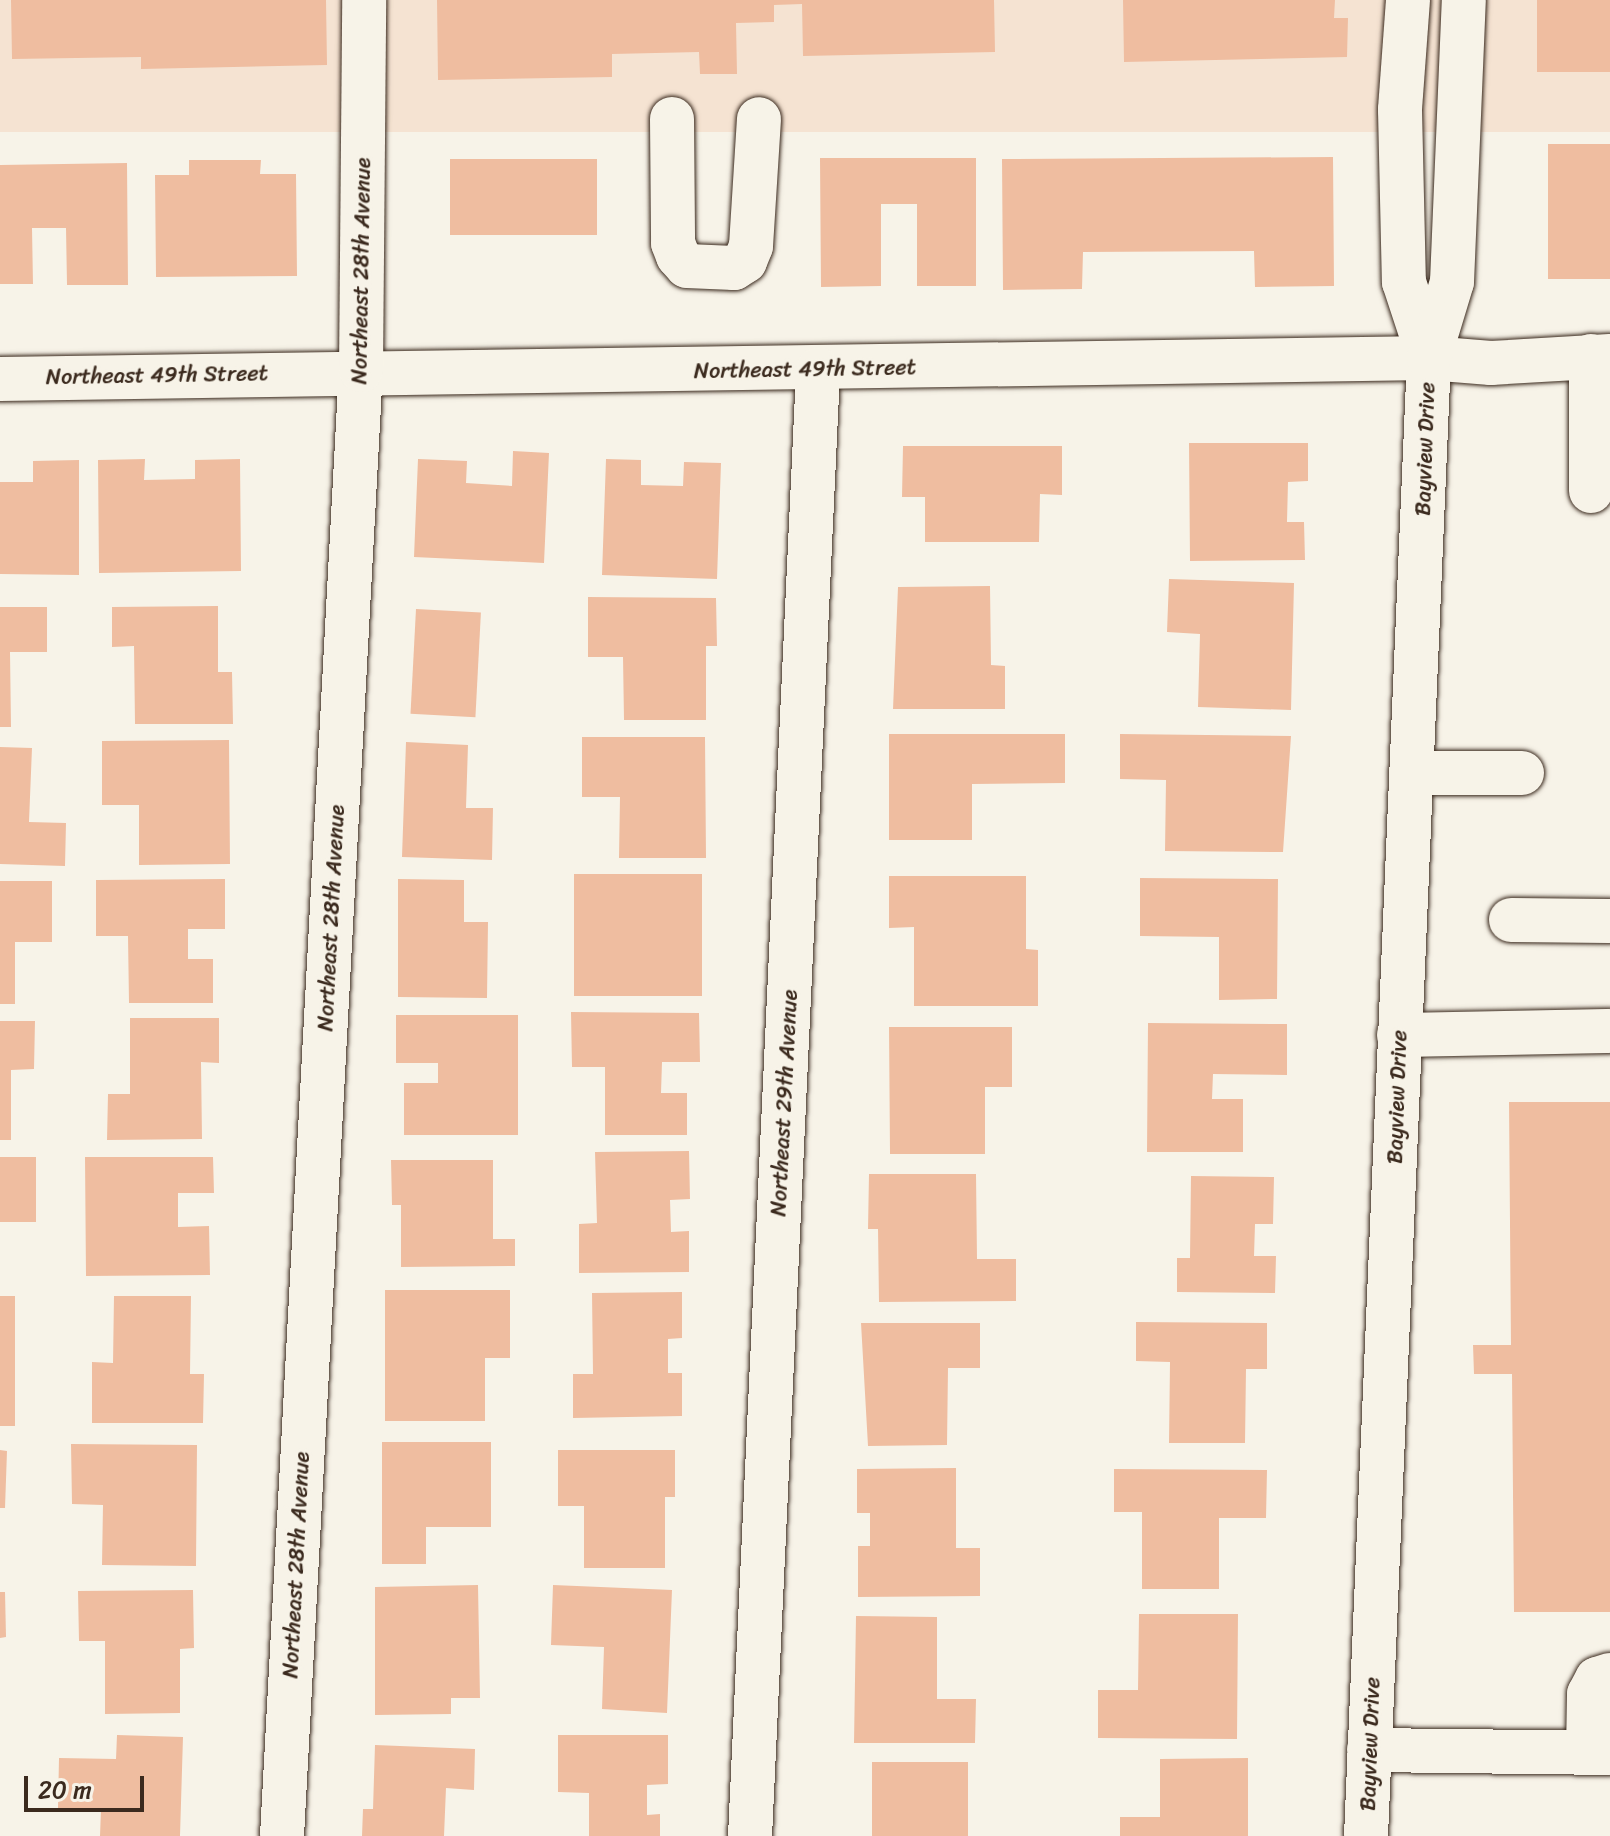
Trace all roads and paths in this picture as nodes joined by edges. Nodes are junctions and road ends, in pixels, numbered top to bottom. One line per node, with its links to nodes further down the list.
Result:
1 (364, 0): 8 (street, Northeast 28th Avenue)
2 (1408, 0): 7 (street, Bayview Drive)
3 (1464, 0): 7 (street, Bayview Drive)
4 (672, 119): 5 (street)
5 (759, 119)
6 (1601, 356): 7 (street, Northeast 49th Street); 11 (street)
7 (1429, 358): 9 (street, Northeast 49th Street); 12 (street, Bayview Drive)
8 (361, 370): 9 (street, Northeast 49th Street); 10 (street, Northeast 49th Street); 21 (street, Northeast 28th Avenue)
9 (818, 370): 22 (street, Northeast 29th Avenue)
10 (0, 379)
11 (1591, 491)
12 (1411, 773): 13 (street); 17 (street, Bayview Drive)
13 (1522, 773)
14 (1511, 920): 15 (street)
15 (1610, 921)
16 (1610, 1031): 17 (street)
17 (1399, 1035): 19 (street, Bayview Drive)
18 (1610, 1675): 20 (street)
19 (1369, 1750): 20 (street); 23 (street, Bayview Drive)
20 (1599, 1753)
21 (282, 1836)
22 (750, 1836)
23 (1366, 1836)

